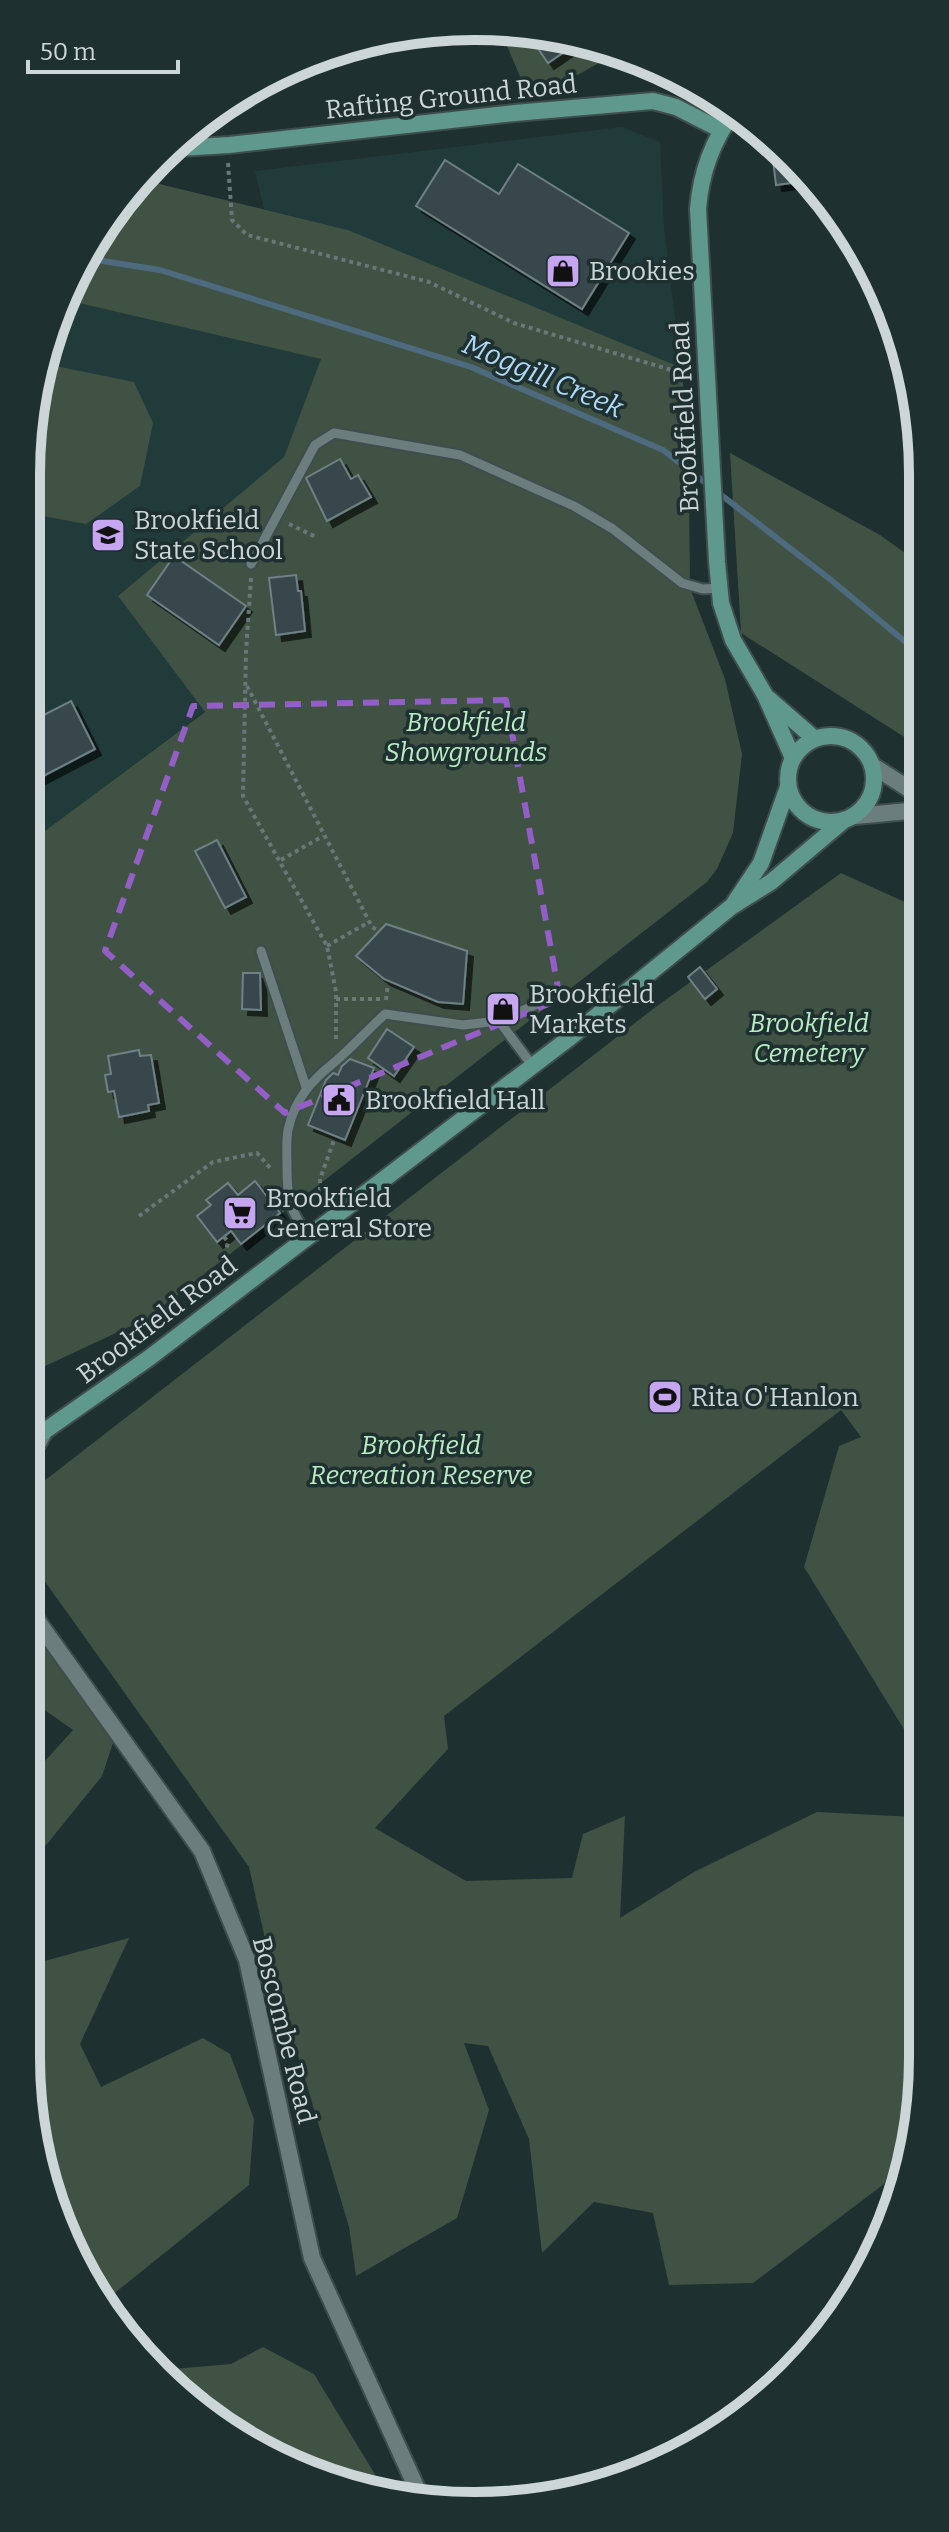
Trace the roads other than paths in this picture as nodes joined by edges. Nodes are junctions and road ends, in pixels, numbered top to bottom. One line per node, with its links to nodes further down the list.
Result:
1 (727, 121): 2 (main road, Brookfield Road)
2 (721, 130): 3 (main road, Rafting Ground Road); 5 (main road, Brookfield Road)
3 (189, 147)
4 (251, 564): 5 (lane)
5 (720, 588): 6 (main road, Brookfield Road)
6 (765, 695): 7 (main road, Brookfield Road); 8 (main road, Brookfield Road)
7 (815, 739): 8 (main road); 9 (main road)
8 (793, 758): 10 (main road)
9 (873, 766): 11 (street); 13 (main road)
10 (788, 787): 13 (main road); 14 (main road, Brookfield Road)
11 (909, 789)
12 (909, 811): 13 (street)
13 (849, 819): 14 (main road, Brookfield Road)
14 (731, 907): 18 (main road, Brookfield Road)
15 (261, 951): 19 (lane)
16 (551, 998): 17 (lane)
17 (499, 1021): 18 (lane); 19 (lane)
18 (532, 1065): 20 (main road, Brookfield Road)
19 (306, 1087): 20 (lane)
20 (308, 1235): 21 (main road, Brookfield Road)
21 (43, 1434): 22 (main road, Brookfield Road); 23 (street)
22 (40, 1436)
23 (40, 1439)
24 (40, 1625): 25 (street, Boscombe Road)
25 (417, 2488)

